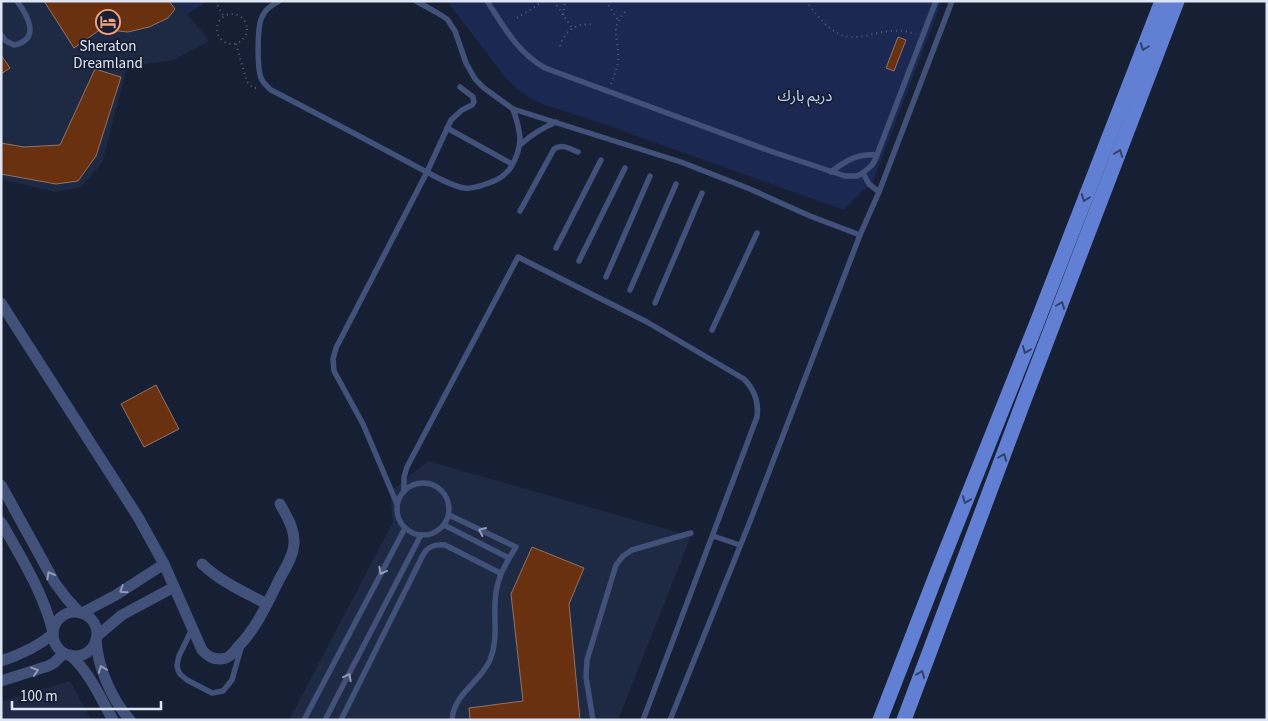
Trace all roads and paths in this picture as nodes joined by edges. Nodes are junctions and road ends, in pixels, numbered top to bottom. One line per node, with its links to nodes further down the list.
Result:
1 (17, 1): 22 (lane)
2 (214, 1): 17 (path)
3 (279, 1): 26 (lane)
4 (416, 1): 29 (lane)
5 (487, 1): 28 (lane)
6 (544, 1): 18 (path)
7 (554, 1): 16 (path)
8 (565, 1): 16 (path)
9 (606, 1): 19 (path)
10 (806, 1): 23 (path)
11 (936, 1): 23 (lane)
12 (952, 1): 43 (lane)
13 (1162, 1): 90 (main road, one-way to 90)
14 (1177, 1): 91 (main road, one-way to 14)
15 (626, 11): 19 (path)
16 (563, 15): 21 (path)
17 (224, 17): 24 (path); 24 (path)
18 (517, 18)
19 (618, 20): 28 (path)
20 (594, 25): 21 (path)
21 (572, 28): 25 (path)
22 (1, 34)
23 (922, 38): 34 (lane)
24 (236, 44): 26 (path)
25 (560, 46)
26 (265, 85): 38 (lane)
27 (460, 87): 31 (lane)
28 (608, 91): 39 (lane)
29 (513, 109): 30 (lane); 32 (lane)
30 (556, 122): 32 (lane); 47 (lane)
31 (447, 128): 36 (lane); 38 (lane)
32 (520, 145): 36 (lane)
33 (578, 152): 45 (lane)
34 (877, 155): 39 (lane); 40 (lane)
35 (601, 160): 48 (lane)
36 (512, 164): 38 (lane)
37 (625, 168): 49 (lane)
38 (427, 172): 58 (lane)
39 (831, 172): 40 (lane)
40 (863, 173): 43 (lane)
41 (650, 176): 50 (lane)
42 (676, 184): 51 (lane)
43 (879, 192): 47 (lane)
44 (702, 193): 53 (lane)
45 (520, 212)
46 (757, 233): 54 (lane)
47 (860, 235): 66 (lane)
48 (556, 248)
49 (579, 261)
50 (606, 276)
51 (630, 290)
52 (1, 303): 68 (street)
53 (655, 303)
54 (712, 330)
55 (1, 485): 73 (street, one-way to 55)
56 (404, 491): 58 (lane); 59 (lane); 65 (lane)
57 (280, 504): 72 (street)
58 (397, 504): 62 (lane)
59 (449, 515): 61 (lane); 67 (lane, one-way to 59)
60 (1, 522): 75 (street)
61 (444, 525): 64 (lane); 67 (lane)
62 (405, 528): 64 (lane); 83 (lane, one-way to 83)
63 (690, 533): 87 (lane)
64 (422, 535): 84 (lane, one-way to 64)
65 (712, 536): 66 (lane); 88 (lane)
66 (740, 545): 89 (lane)
67 (509, 558): 70 (lane)
68 (164, 564): 71 (street); 73 (street, one-way to 73)
69 (202, 564): 72 (street)
70 (500, 573): 85 (lane); 86 (lane)
71 (174, 587): 74 (street); 76 (street)
72 (267, 604): 77 (street)
73 (81, 613): 75 (street); 76 (street)
74 (192, 629): 77 (street); 77 (lane)
75 (53, 633): 78 (street); 79 (street)
76 (96, 638): 78 (street); 82 (street, one-way to 76)
77 (242, 644)
78 (67, 654): 80 (street, one-way to 78); 81 (street)
79 (1, 662)
80 (1, 681)
81 (113, 720)
82 (130, 720)
83 (304, 720)
84 (325, 720)
85 (341, 720)
86 (452, 720)
87 (593, 720)
88 (643, 720)
89 (670, 720)
90 (880, 720)
91 (904, 720)

